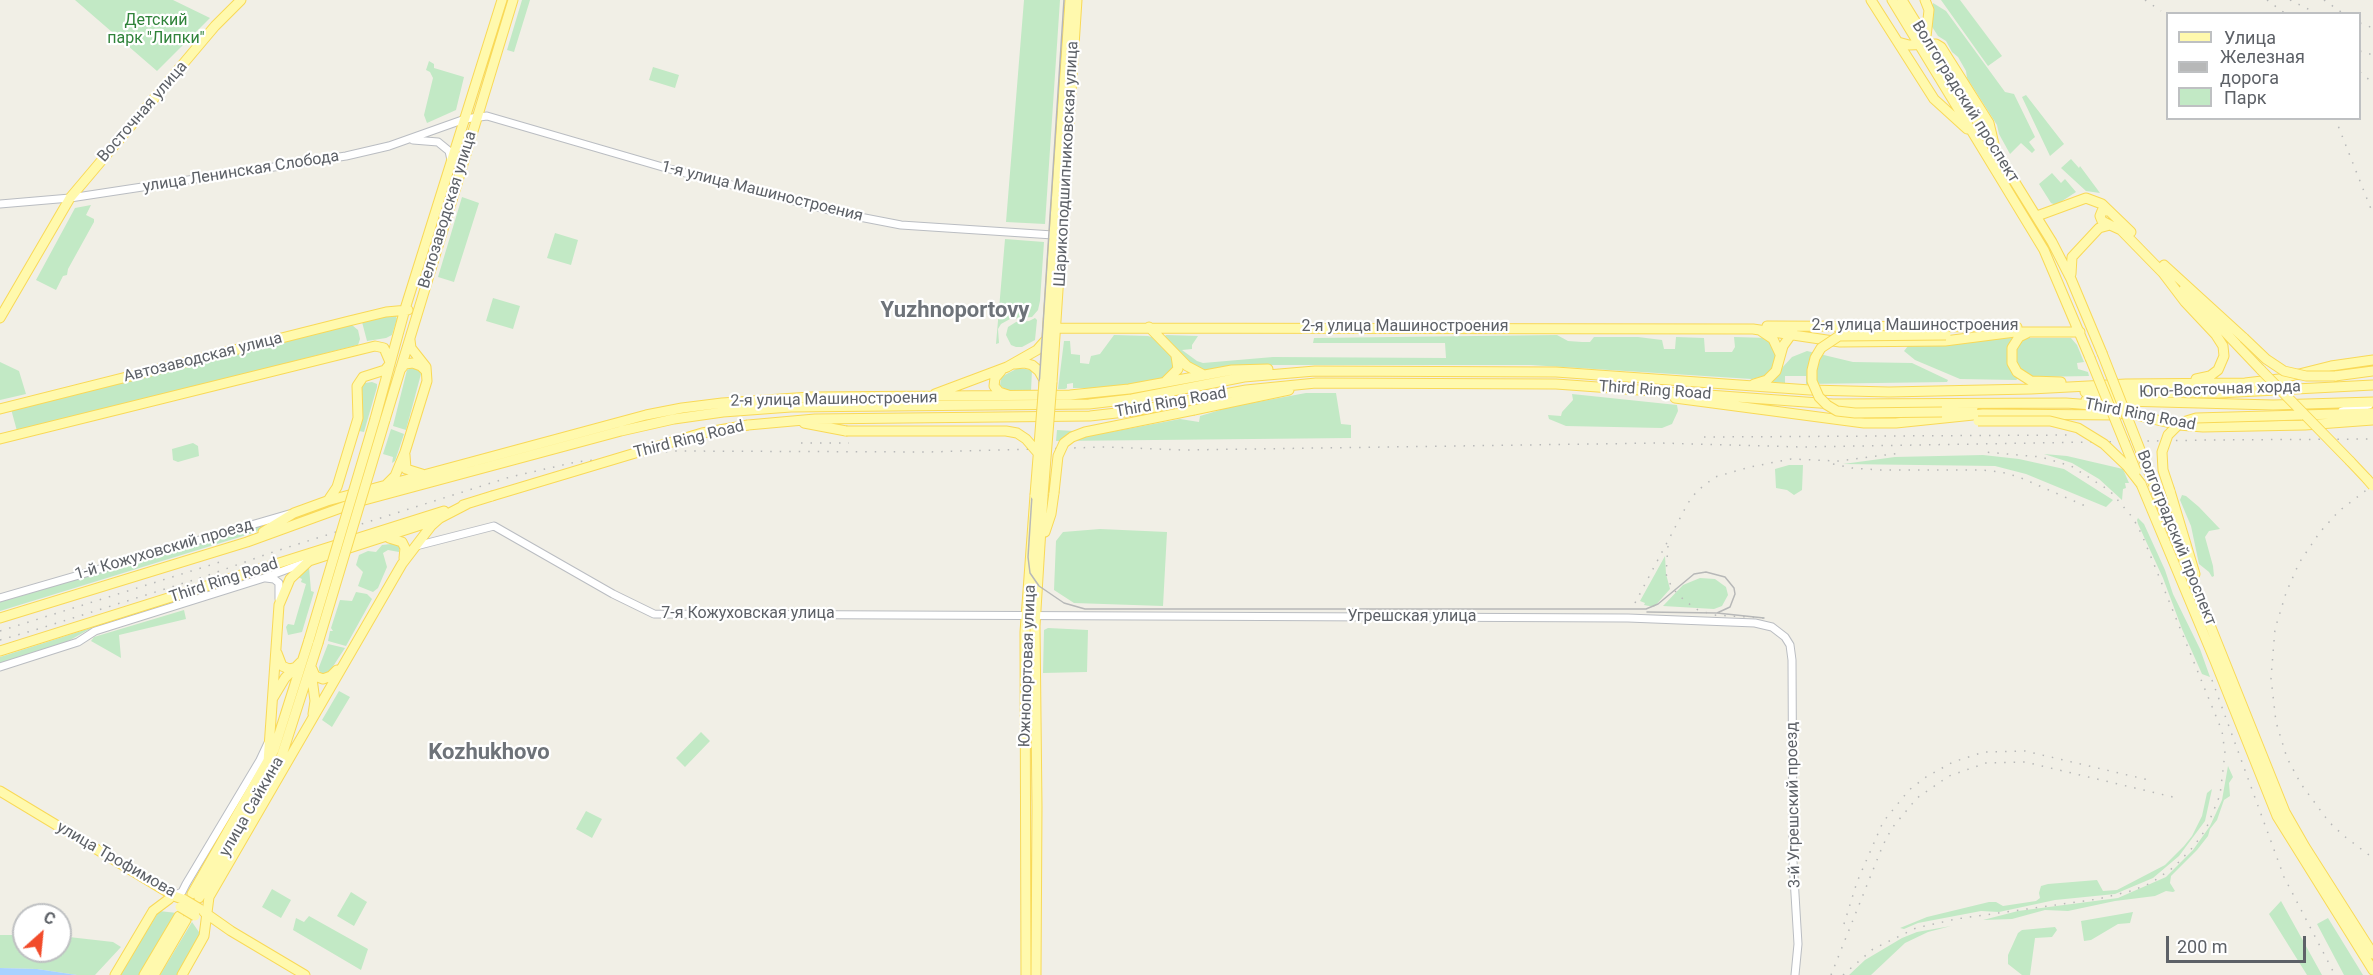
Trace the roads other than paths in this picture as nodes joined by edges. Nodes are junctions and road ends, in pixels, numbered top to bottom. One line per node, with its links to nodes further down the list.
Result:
1 (241, 0): 21 (main road, Восточная улица)
2 (502, 0): 17 (main road, Велозаводская улица)
3 (513, 0): 16 (main road, Велозаводская улица)
4 (1070, 0): 27 (main road, Шарикоподшипниковская улица)
5 (1077, 0): 28 (main road, Шарикоподшипниковская улица)
6 (1871, 0): 13 (main road, Волгоградский проспект)
7 (1892, 0): 11 (main road, Волгоградский проспект)
8 (1902, 0): 12 (main road, Волгоградский проспект)
9 (1925, 0): 10 (main road)
10 (1929, 10): 12 (main road); 15 (main road)
11 (1902, 15): 13 (main road); 15 (main road, Волгоградский проспект)
12 (1912, 16): 15 (main road, Волгоградский проспект)
13 (1888, 27): 14 (main road, Волгоградский проспект)
14 (1898, 42): 15 (main road); 19 (main road, Волгоградский проспект)
15 (1925, 42): 19 (main road, Волгоградский проспект); 26 (main road, Волгоградский проспект)
16 (477, 116): 17 (street, улица Ленинская Слобода); 30 (street, 1-я улица Машиностроения); 36 (main road, Велозаводская улица)
17 (465, 119): 18 (street, улица Ленинская Слобода); 20 (main road, Велозаводская улица)
18 (405, 140): 20 (street); 22 (street, улица Ленинская Слобода)
19 (1978, 142): 43 (main road, Волгоградский проспект)
20 (452, 164): 35 (main road, Велозаводская улица)
21 (89, 175): 22 (street); 23 (main road, Восточная улица)
22 (95, 195): 23 (street, улица Ленинская Слобода)
23 (69, 198): 24 (street, улица Ленинская Слобода); 37 (main road, Восточная улица)
24 (0, 204)
25 (2109, 211): 26 (main road); 29 (main road); 33 (main road)
26 (2037, 216): 34 (main road, Волгоградский проспект)
27 (1054, 217): 30 (street); 31 (main road, Шарикоподшипниковская улица)
28 (1064, 222): 31 (street); 32 (main road, Шарикоподшипниковская улица)
29 (2110, 225): 34 (main road); 64 (main road)
30 (1039, 234): 31 (street, 1-я улица Машиностроения); 32 (street)
31 (1053, 235): 32 (main road, Шарикоподшипниковская улица)
32 (1057, 249): 38 (main road, Шарикоподшипниковская улица); 40 (main road, Шарикоподшипниковская улица)
33 (2174, 275): 59 (main road, bridge); 91 (main road, bridge)
34 (2071, 279): 113 (main road, Волгоградский проспект, bridge)
35 (405, 309): 36 (main road); 54 (main road, Велозаводская улица); 77 (main road, Автозаводская улица)
36 (416, 312): 46 (main road, Велозаводская улица)
37 (0, 318)
38 (1048, 318): 40 (main road); 49 (main road, Южнопортовая улица)
39 (1149, 327): 41 (main road, 2-я улица Машиностроения); 42 (main road, 2-я улица Машиностроения); 50 (main road)
40 (1057, 328): 41 (main road, 2-я улица Машиностроения); 49 (main road); 51 (main road, Южнопортовая улица)
41 (1070, 328): 51 (main road)
42 (1753, 328): 45 (main road, 2-я улица Машиностроения); 48 (main road, 2-я улица Машиностроения); 52 (main road)
43 (2078, 328): 44 (main road, 2-я улица Машиностроения); 47 (main road, 2-я улица Машиностроения); 92 (main road, Волгоградский проспект, bridge)
44 (1997, 329): 45 (main road, 2-я улица Машиностроения); 45 (main road, 2-я улица Машиностроения); 47 (main road, 2-я улица Машиностроения); 74 (main road, bridge)
45 (1806, 330): 48 (main road, 2-я улица Машиностроения)
46 (410, 332): 57 (main road, Велозаводская улица); 58 (main road)
47 (2032, 332): 65 (main road)
48 (1791, 334): 52 (main road)
49 (1046, 338): 55 (main road); 61 (main road, Южнопортовая улица)
50 (1172, 352): 60 (main road); 62 (main road)
51 (1054, 356): 61 (main road, Южнопортовая улица)
52 (1780, 358): 66 (main road)
53 (2373, 360): 64 (main road, Third Ring Road)
54 (390, 364): 68 (main road); 71 (main road, Велозаводская улица); 87 (main road, Автозаводская улица)
55 (1010, 366): 61 (main road); 72 (main road); 73 (main road)
56 (1315, 370): 60 (main road, 2-я улица Машиностроения); 66 (main road, Third Ring Road); 78 (main road, Third Ring Road)
57 (400, 371): 58 (main road); 82 (main road, Велозаводская улица)
58 (427, 372): 88 (main road)
59 (2373, 373)
60 (1208, 374): 62 (main road, 2-я улица Машиностроения)
61 (1048, 382): 89 (main road, Южнопортовая улица, bridge); 96 (main road, Южнопортовая улица, bridge)
62 (1161, 383): 72 (main road, 2-я улица Машиностроения)
63 (1339, 383): 69 (main road, Third Ring Road); 84 (main road, Third Ring Road); 104 (main road, bridge)
64 (2166, 383): 65 (main road, Third Ring Road)
65 (2126, 384): 70 (main road, Third Ring Road)
66 (1737, 385): 70 (main road, Third Ring Road)
67 (2373, 385): 70 (main road, Юго-Восточная хорда)
68 (357, 386): 71 (main road); 94 (main road)
69 (1625, 388): 74 (main road, Third Ring Road); 86 (main road)
70 (2031, 389)
71 (381, 396): 82 (main road, Велозаводская улица)
72 (1013, 396): 73 (main road, 2-я улица Машиностроения)
73 (918, 397): 80 (main road, 2-я улица Машиностроения)
74 (2004, 403): 75 (main road, Third Ring Road)
75 (2045, 403): 76 (main road, Юго-Восточная хорда); 85 (main road, Third Ring Road)
76 (2373, 403): 81 (street)
77 (0, 409)
78 (712, 413): 80 (main road); 102 (main road, Third Ring Road)
79 (2373, 413): 81 (main road)
80 (655, 414): 90 (main road, 2-я улица Машиностроения)
81 (2328, 414): 113 (main road, bridge)
82 (380, 419): 115 (main road, bridge)
83 (2373, 420): 85 (main road, Third Ring Road)
84 (768, 422): 89 (main road, bridge); 98 (main road, Third Ring Road, bridge)
85 (2165, 422): 86 (main road)
86 (1896, 423): 92 (main road, bridge)
87 (0, 439)
88 (405, 452): 90 (main road); 93 (main road)
89 (1038, 453): 96 (main road, Южнопортовая улица, bridge)
90 (424, 474): 93 (main road, 2-я улица Машиностроения)
91 (2370, 483)
92 (2141, 484): 133 (main road, Волгоградский проспект)
93 (385, 486): 95 (main road, 2-я улица Машиностроения)
94 (338, 487): 95 (main road); 97 (main road)
95 (344, 496): 97 (main road, 2-я улица Машиностроения)
96 (1039, 496): 104 (main road, Южнопортовая улица); 107 (main road, Южнопортовая улица)
97 (327, 501): 99 (main road, 1-й Кожуховский проезд)
98 (467, 504): 100 (main road); 117 (main road, Third Ring Road)
99 (294, 513): 102 (main road); 109 (street, 1-й Кожуховский проезд)
100 (440, 518): 101 (main road); 103 (main road, улица Сайкина)
101 (386, 538): 105 (main road); 106 (main road)
102 (247, 542): 112 (main road, Third Ring Road)
103 (414, 546): 106 (main road, улица Сайкина); 111 (street, 7-я Кожуховская улица)
104 (1041, 546): 107 (main road, Южнопортовая улица)
105 (309, 561): 108 (street); 110 (main road)
106 (402, 564): 119 (main road, улица Сайкина)
107 (1035, 564): 111 (main road, Южнопортовая улица)
108 (264, 578): 110 (street); 122 (street)
109 (0, 598)
110 (279, 605): 116 (main road)
111 (1031, 616): 114 (street, Угрешская улица); 139 (main road, Южнопортовая улица); 140 (main road, Южнопортовая улица)
112 (0, 618)
113 (2211, 628): 132 (main road, Волгоградский проспект)
114 (1785, 637): 141 (street, 3-й Угрешский проезд)
115 (313, 641): 118 (main road, улица Сайкина); 121 (main road, улица Сайкина)
116 (276, 649): 120 (main road); 123 (main road)
117 (0, 651)
118 (304, 657): 120 (main road); 125 (main road, улица Сайкина)
119 (345, 661): 121 (main road); 124 (main road, улица Сайкина)
120 (297, 667): 123 (main road)
121 (311, 667): 124 (main road); 131 (main road, улица Сайкина)
122 (0, 668)
123 (273, 698): 126 (main road)
124 (313, 716): 131 (main road, улица Сайкина)
125 (284, 720): 126 (street); 127 (main road, улица Сайкина)
126 (269, 741): 127 (main road); 130 (street)
127 (268, 762): 131 (main road, улица Сайкина)
128 (0, 791): 130 (main road, улица Трофимова)
129 (0, 798): 130 (main road, улица Трофимова)
130 (171, 897): 131 (main road, улица Трофимова); 134 (main road)
131 (193, 910): 135 (main road); 136 (main road); 137 (main road); 138 (main road, улица Трофимова)
132 (2373, 954)
133 (2373, 970)
134 (115, 975)
135 (144, 975)
136 (154, 975)
137 (182, 975)
138 (305, 975)
139 (1026, 975)
140 (1035, 975)
141 (1795, 975)

